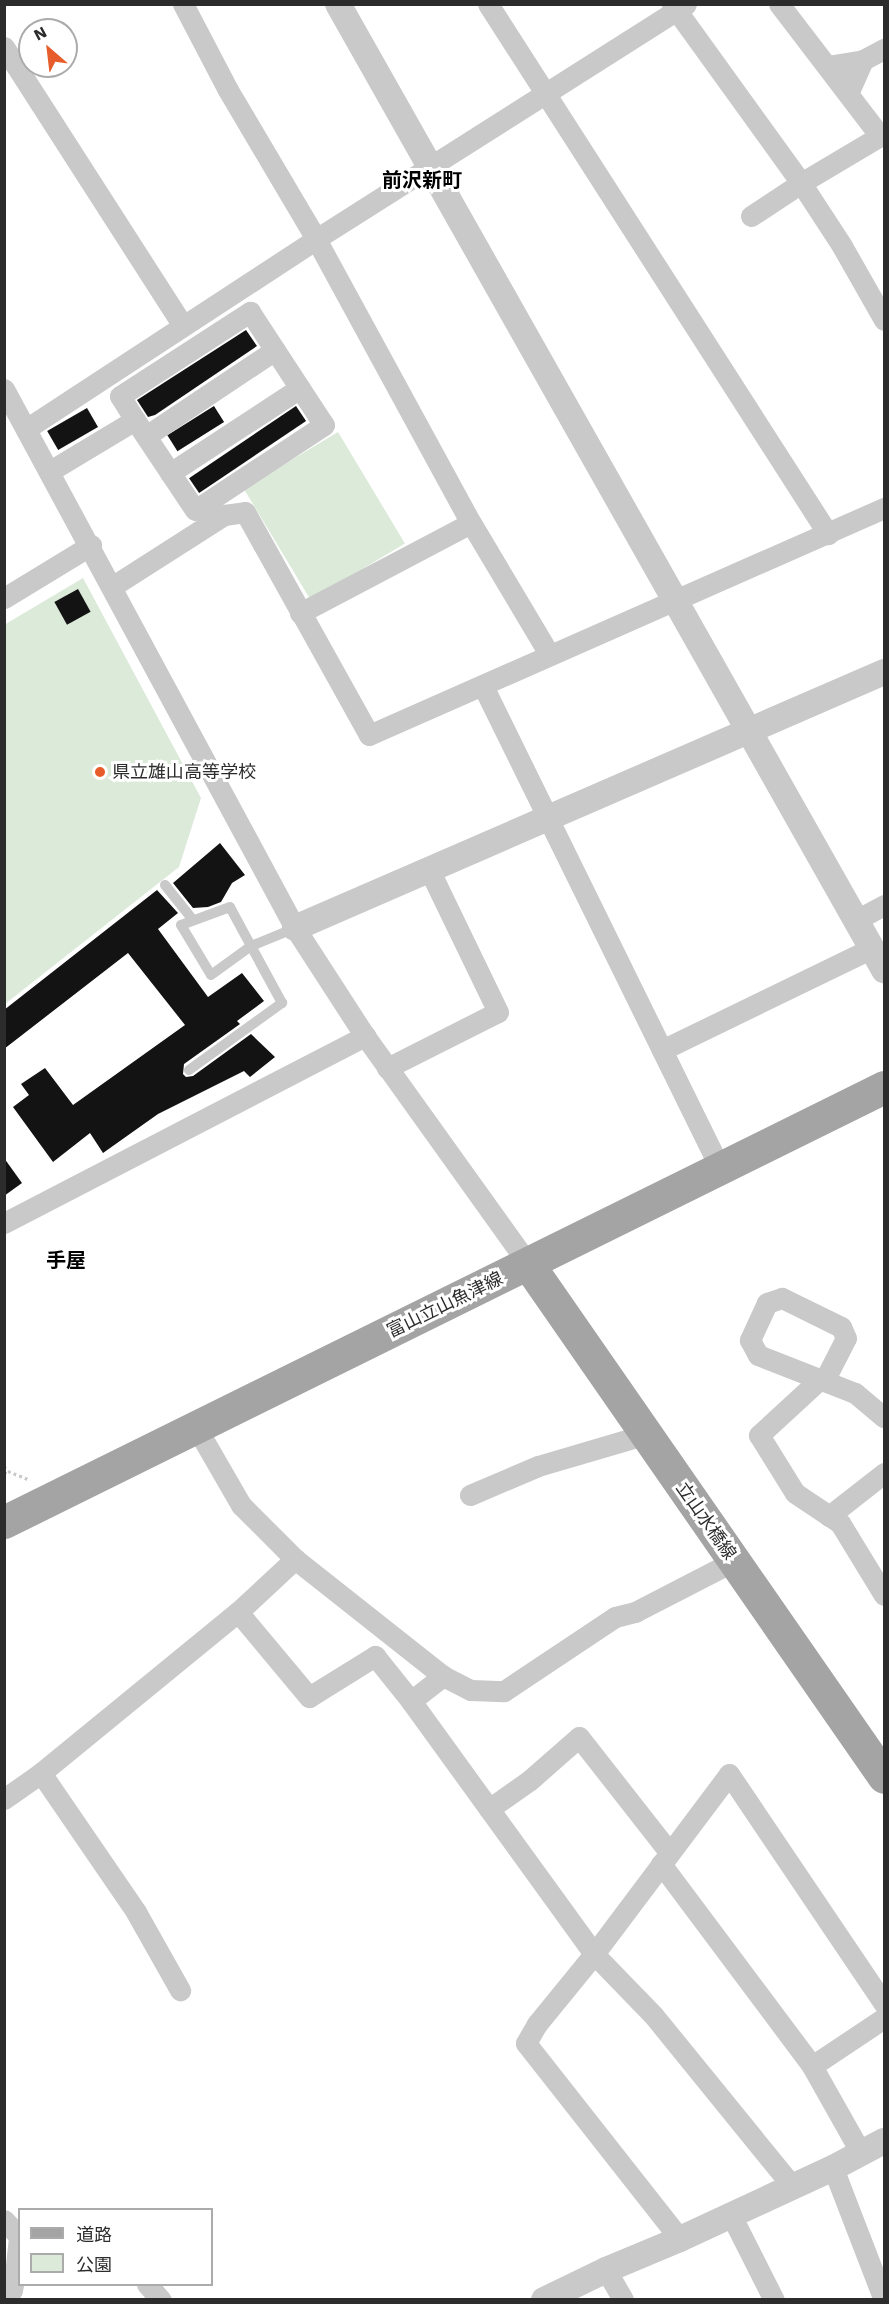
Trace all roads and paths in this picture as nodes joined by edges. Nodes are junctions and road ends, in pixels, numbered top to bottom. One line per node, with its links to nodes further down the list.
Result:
1 (183, 4): 15 (street)
2 (338, 4): 12 (street)
3 (488, 4): 10 (street)
4 (779, 4): 9 (street)
5 (678, 6): 10 (street); 13 (street)
6 (4, 47): 17 (street)
7 (885, 49): 8 (street)
8 (863, 60): 9 (street); 11 (street)
9 (827, 66): 11 (street)
10 (545, 94): 12 (street); 27 (street)
11 (848, 94): 13 (street)
12 (432, 168): 15 (street); 31 (street)
13 (801, 183): 14 (street); 16 (street)
14 (752, 216)
15 (316, 239): 17 (street); 26 (street)
16 (885, 320)
17 (183, 326): 22 (street)
18 (275, 350): 20 (street); 21 (street); 21 (street)
19 (4, 388): 22 (street)
20 (300, 388): 24 (street); 24 (street)
21 (140, 428): 23 (street); 24 (street)
22 (26, 429): 23 (street)
23 (50, 471): 28 (street)
24 (170, 473)
25 (885, 508): 27 (street)
26 (471, 523): 32 (street); 33 (street)
27 (828, 534): 31 (street)
28 (91, 545): 29 (street); 30 (street)
29 (113, 586): 32 (street); 43 (street)
30 (11, 587)
31 (675, 600): 33 (street); 36 (street)
32 (300, 613): 35 (street)
33 (549, 654): 35 (street)
34 (885, 672): 36 (street)
35 (483, 686): 37 (street)
36 (747, 731): 37 (street); 42 (street)
37 (548, 818): 38 (street); 48 (street)
38 (429, 869): 43 (street); 49 (street)
39 (165, 885): 41 (lane)
40 (885, 904): 42 (street)
41 (194, 920): 44 (lane); 44 (lane)
42 (856, 920): 45 (street)
43 (295, 927): 44 (lane); 47 (street)
44 (251, 946): 50 (lane)
45 (872, 948): 46 (street); 48 (street)
46 (885, 970)
47 (364, 1036): 49 (street); 53 (street)
48 (662, 1050): 52 (street)
49 (387, 1068): 54 (street)
50 (189, 1070)
51 (885, 1087): 52 (main road, 富山立山魚津線)
52 (720, 1168): 54 (main road, 富山立山魚津線)
53 (4, 1223)
54 (528, 1264): 57 (main road, 富山立山魚津線); 58 (main road, 立山水橋線)
55 (822, 1380): 55 (street); 56 (street); 63 (street)
56 (885, 1418)
57 (196, 1427): 64 (main road, 富山立山魚津線); 65 (street)
58 (647, 1434): 62 (street); 66 (main road, 立山水橋線)
59 (4, 1466): 60 (path)
60 (8, 1471)
61 (885, 1473): 63 (street)
62 (470, 1495)
63 (829, 1516): 67 (street)
64 (6, 1517)
65 (295, 1559): 68 (street); 69 (street)
66 (734, 1562): 69 (street); 72 (main road, 立山水橋線)
67 (885, 1595)
68 (238, 1612): 70 (street); 71 (street)
69 (443, 1676): 70 (street)
70 (411, 1701): 74 (street)
71 (41, 1773): 73 (street); 77 (street)
72 (885, 1777)
73 (4, 1799)
74 (489, 1809): 75 (street); 76 (street)
75 (666, 1859): 76 (street); 78 (street); 80 (street)
76 (594, 1954): 84 (street); 89 (street)
77 (180, 1990)
78 (885, 2004)
79 (885, 2018): 80 (street)
80 (812, 2066): 82 (street)
81 (885, 2141): 82 (street)
82 (861, 2153): 83 (street)
83 (833, 2168): 84 (street); 99 (street)
84 (793, 2187): 85 (street)
85 (730, 2215): 89 (street); 98 (street)
86 (4, 2220): 87 (street)
87 (18, 2236)
88 (18, 2238): 91 (street)
89 (680, 2240): 92 (street)
90 (18, 2246): 94 (street)
91 (4, 2251)
92 (606, 2270): 96 (street); 97 (street)
93 (149, 2286): 95 (street)
94 (5, 2300)
95 (161, 2300)
96 (544, 2300)
97 (623, 2300)
98 (774, 2300)
99 (884, 2300)

